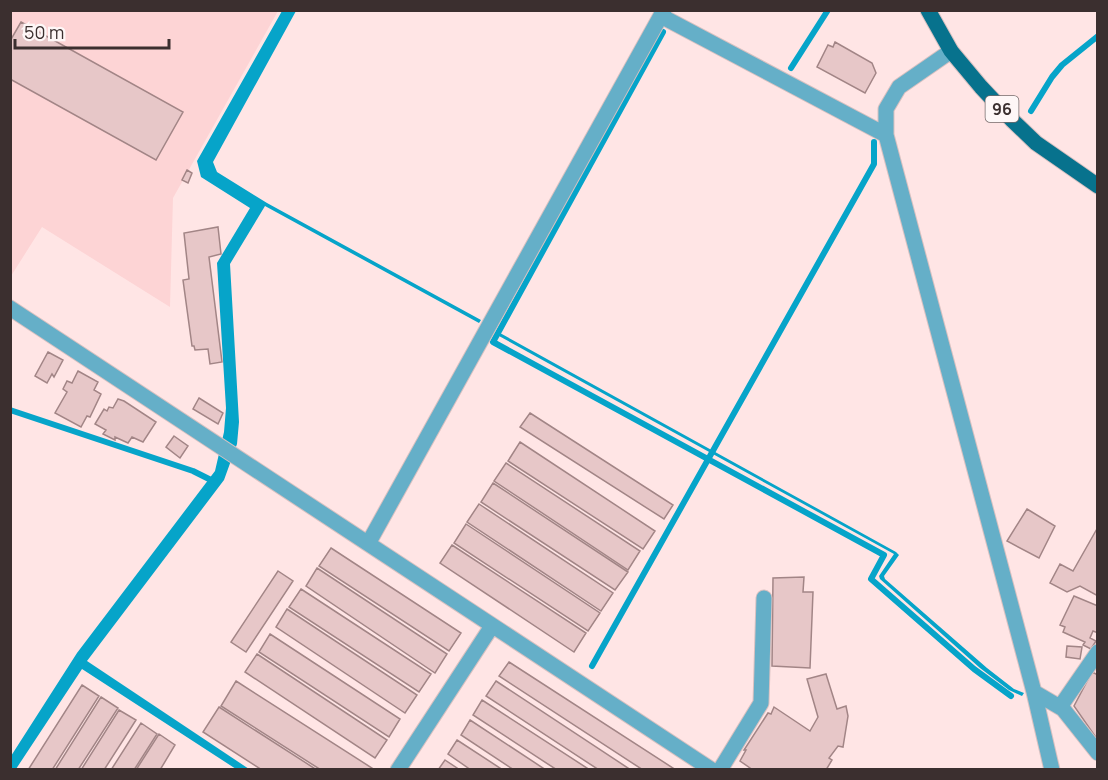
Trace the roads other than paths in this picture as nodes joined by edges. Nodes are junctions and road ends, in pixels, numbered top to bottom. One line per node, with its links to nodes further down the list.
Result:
1 (928, 10): 3 (main road, 96)
2 (662, 13): 4 (street); 7 (street)
3 (951, 51): 4 (street); 5 (main road, 96)
4 (886, 135): 11 (street)
5 (1098, 186)
6 (10, 308): 7 (street)
7 (369, 542): 9 (street)
8 (764, 598): 16 (street)
9 (492, 626): 14 (street); 15 (street)
10 (1098, 652): 12 (street)
11 (1034, 692): 12 (street); 17 (street)
12 (1060, 706): 13 (street)
13 (1098, 753)
14 (398, 770)
15 (712, 770)
16 (720, 770)
17 (1052, 770)

